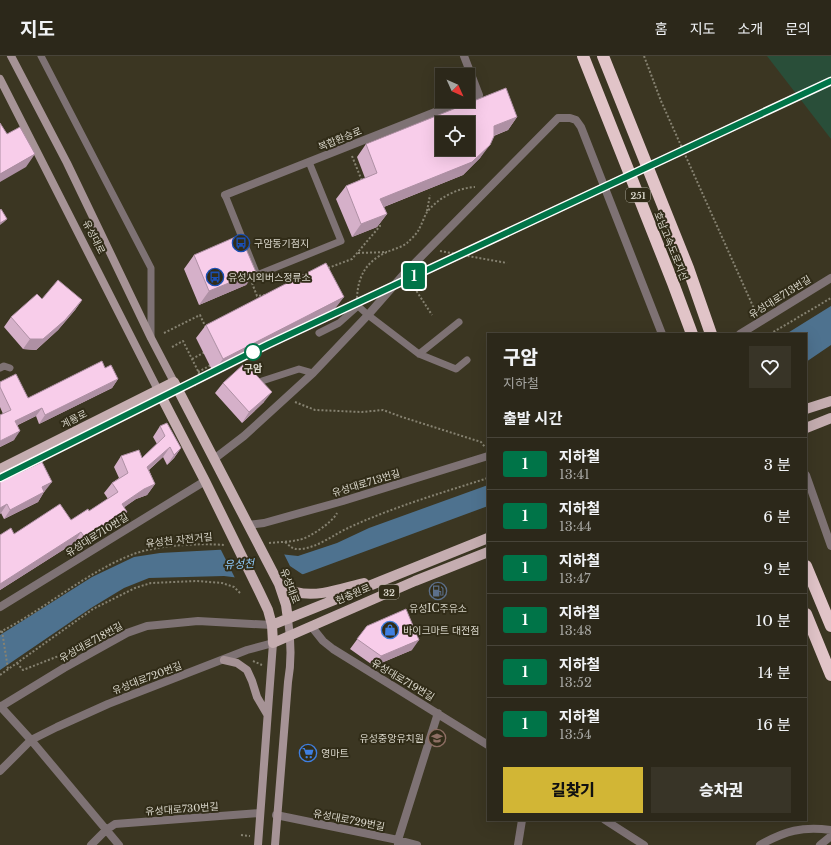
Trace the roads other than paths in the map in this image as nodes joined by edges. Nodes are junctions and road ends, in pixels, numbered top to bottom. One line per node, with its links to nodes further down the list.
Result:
1 (11, 56): 21 (street, 유성대로)
2 (41, 56): 21 (lane)
3 (464, 56): 6 (street)
4 (583, 56): 18 (highway, 호남고속도로지선 / 251)
5 (603, 56): 19 (highway, 호남고속도로지선 / 251)
6 (469, 68)
7 (0, 79): 29 (street, 유성대로)
8 (475, 85): 9 (street)
9 (475, 96)
10 (445, 108): 11 (street, 복합환승로)
11 (309, 162): 12 (street, 복합환승로); 12 (lane)
12 (225, 194)
13 (831, 278): 20 (street, 유성대로713번길)
14 (368, 315): 16 (lane); 17 (street); 22 (lane); 26 (street)
15 (458, 322): 22 (lane)
16 (319, 333)
17 (662, 333)
18 (692, 333)
19 (711, 333)
20 (742, 333)
21 (151, 338): 28 (street, 유성대로)
22 (419, 354): 23 (lane)
23 (467, 360)
24 (0, 368): 25 (lane)
25 (10, 368)
26 (313, 373): 27 (lane); 35 (street)
27 (262, 381)
28 (174, 382): 29 (main road); 35 (main road, 유성대로)
29 (158, 390): 36 (main road, 계룡로); 38 (main road)
30 (831, 401): 31 (main road)
31 (807, 409)
32 (831, 418): 33 (main road)
33 (807, 428)
34 (487, 453): 39 (street, 유성대로713번길)
35 (214, 459): 39 (main road, 유성대로)
36 (0, 469)
37 (807, 478): 41 (street)
38 (205, 481): 46 (street, 유성대로710번길); 49 (main road)
39 (249, 527): 45 (main road, 유성대로)
40 (487, 538): 44 (main road)
41 (831, 546)
42 (487, 552): 50 (main road, 현충원로 / 32)
43 (807, 568): 51 (highway)
44 (410, 570): 45 (main road); 48 (main road)
45 (279, 584): 48 (main road, 유성대로)
46 (0, 607)
47 (807, 616): 55 (highway)
48 (288, 618): 49 (main road); 52 (street, 유성대로)
49 (272, 625): 53 (main road); 56 (street, 유성대로718번길)
50 (312, 626): 52 (main road, 현충원로 / 32); 57 (street, 유성대로719번길)
51 (831, 626)
52 (290, 635): 53 (main road, 현충원로 / 32); 63 (street, 유성대로)
53 (273, 643): 54 (street, 유성대로720번길); 58 (street)
54 (224, 660): 58 (street); 59 (street, 유성대로720번길)
55 (831, 675)
56 (0, 707): 59 (street)
57 (438, 713): 60 (street, 유성대로719번길); 69 (street)
58 (267, 714): 62 (street)
59 (31, 740): 61 (street, 유성대로720번길); 66 (street)
60 (487, 744)
61 (0, 771)
62 (260, 813): 66 (street, 유성대로730번길); 72 (street)
63 (276, 815): 69 (street, 유성대로729번길); 73 (street, 유성대로)
64 (522, 821): 75 (street)
65 (607, 821): 76 (street)
66 (106, 830): 70 (street, 유성대로730번길); 71 (street)
67 (831, 830): 77 (street)
68 (831, 836): 78 (street)
69 (398, 842): 74 (street, 유성대로729번길)
70 (91, 845)
71 (119, 845)
72 (258, 845)
73 (275, 845)
74 (417, 845)
75 (518, 845)
76 (644, 845)
77 (760, 845)
78 (820, 845)

